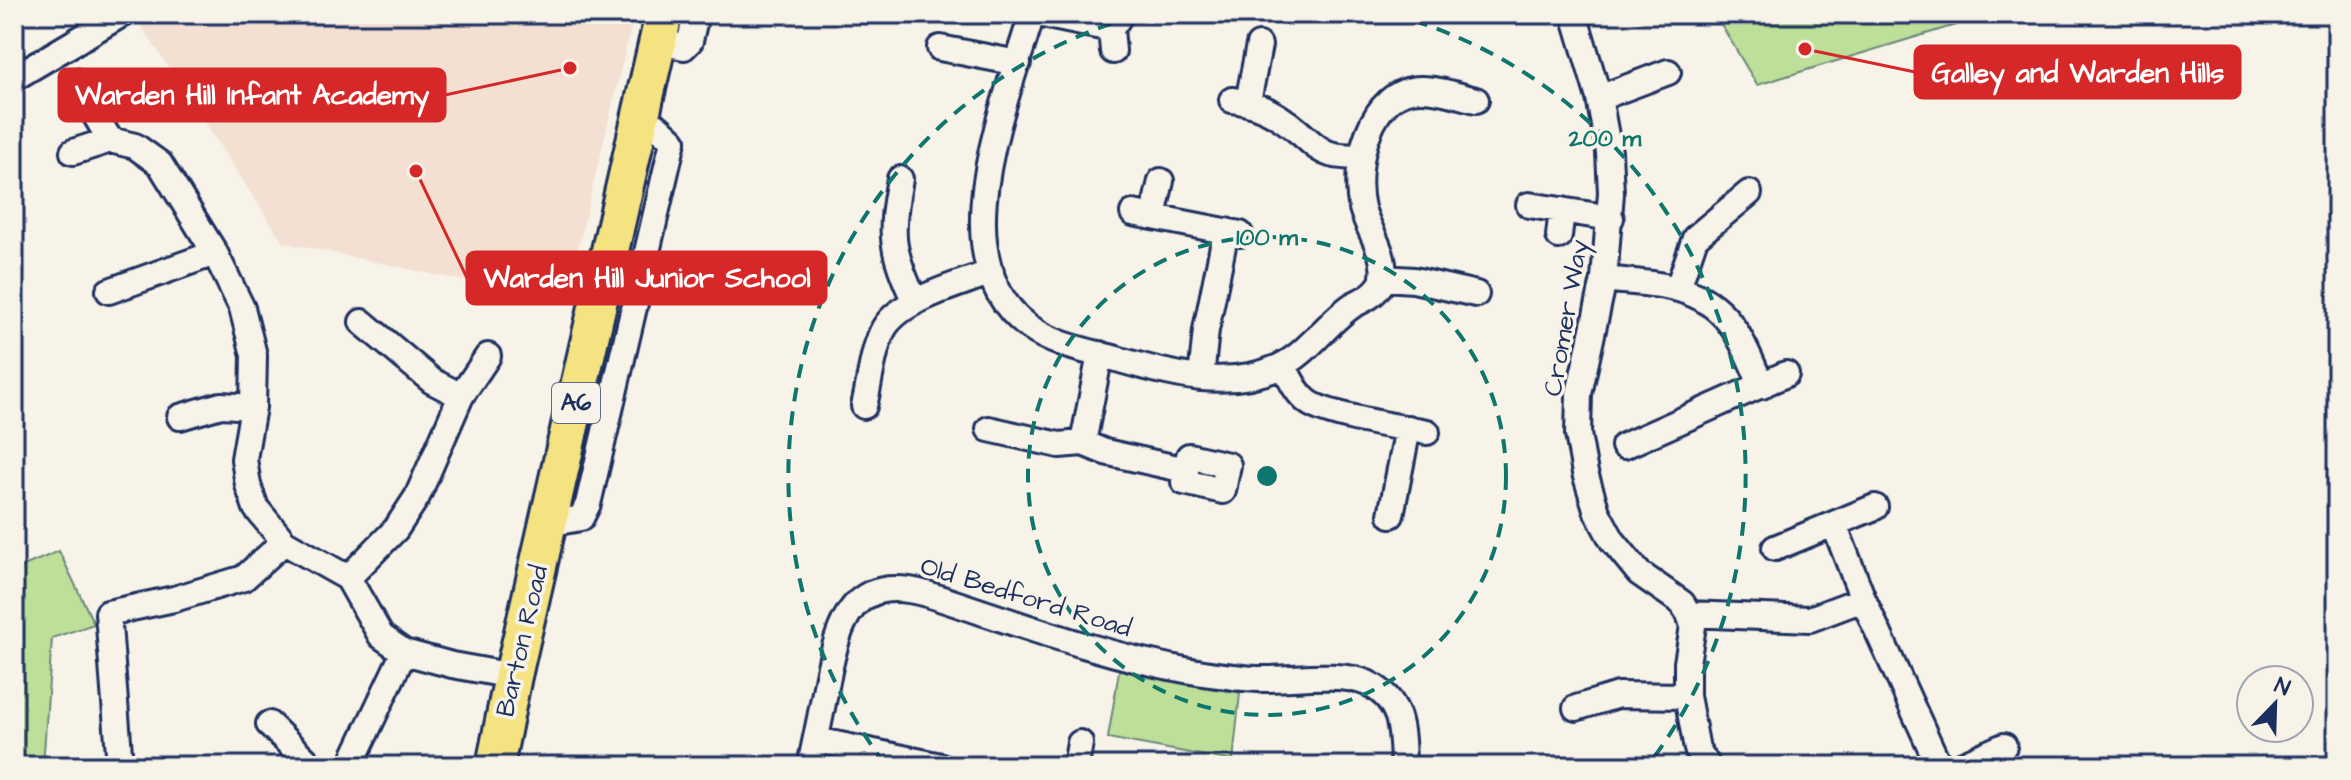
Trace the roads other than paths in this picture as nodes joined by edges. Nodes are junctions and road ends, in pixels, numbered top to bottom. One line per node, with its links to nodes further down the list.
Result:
1 (122, 14): 12 (street)
2 (696, 14): 6 (street, Barton Road)
3 (1032, 14): 10 (street)
4 (1038, 14): 7 (street)
5 (1574, 14): 14 (street, Cromer Way)
6 (661, 28): 58 (highway, Barton Road / A6)
7 (1115, 31)
8 (1259, 45): 18 (street)
9 (940, 48): 10 (street)
10 (1018, 63): 27 (street)
11 (1650, 72): 14 (street)
12 (14, 78)
13 (75, 81): 16 (street)
14 (1599, 98): 24 (street, Cromer Way)
15 (1476, 100): 18 (street)
16 (110, 140): 17 (street); 26 (street)
17 (73, 152)
18 (1361, 158): 28 (street)
19 (900, 179): 33 (street)
20 (1161, 181): 39 (street)
21 (1749, 193): 30 (street)
22 (1529, 205): 23 (street, Cromer Way)
23 (1562, 210): 24 (street, Cromer Way); 25 (street)
24 (1611, 218): 29 (street, Cromer Way)
25 (1559, 236)
26 (215, 253): 31 (street); 43 (street)
27 (991, 272): 33 (street); 35 (street)
28 (1383, 278): 32 (street); 37 (street)
29 (1604, 279): 30 (street); 56 (street, Cromer Way)
30 (1678, 288): 40 (street)
31 (109, 291)
32 (1459, 298)
33 (915, 302): 42 (street)
34 (362, 322): 41 (street)
35 (1100, 354): 39 (street); 46 (street)
36 (488, 356): 41 (street)
37 (1283, 365): 39 (street); 50 (street)
38 (1786, 374): 40 (street)
39 (1201, 378)
40 (1762, 386): 47 (street)
41 (461, 396): 54 (street)
42 (864, 406)
43 (253, 407): 44 (street); 52 (street)
44 (180, 417)
45 (989, 429): 46 (street)
46 (1083, 443): 48 (street)
47 (1624, 446)
48 (1186, 470)
49 (1875, 507): 51 (street)
50 (1391, 515)
51 (1834, 524): 53 (street); 55 (street)
52 (284, 542): 54 (street); 64 (street)
53 (1775, 548)
54 (348, 578): 57 (street)
55 (1863, 599): 56 (street); 72 (street)
56 (1689, 614): 59 (street)
57 (404, 652): 58 (street); 66 (street)
58 (513, 676): 67 (highway, Barton Road / A6)
59 (1687, 696): 60 (street); 71 (street)
60 (1576, 708)
61 (269, 724): 65 (street)
62 (816, 740): 68 (street, Old Bedford Road); 69 (street); 70 (street, Old Bedford Road)
63 (2004, 746): 73 (street)
64 (120, 766)
65 (312, 766)
66 (350, 766)
67 (495, 766)
68 (810, 766)
69 (941, 766)
70 (1403, 766)
71 (1708, 766)
72 (1939, 766)
73 (1959, 766)

